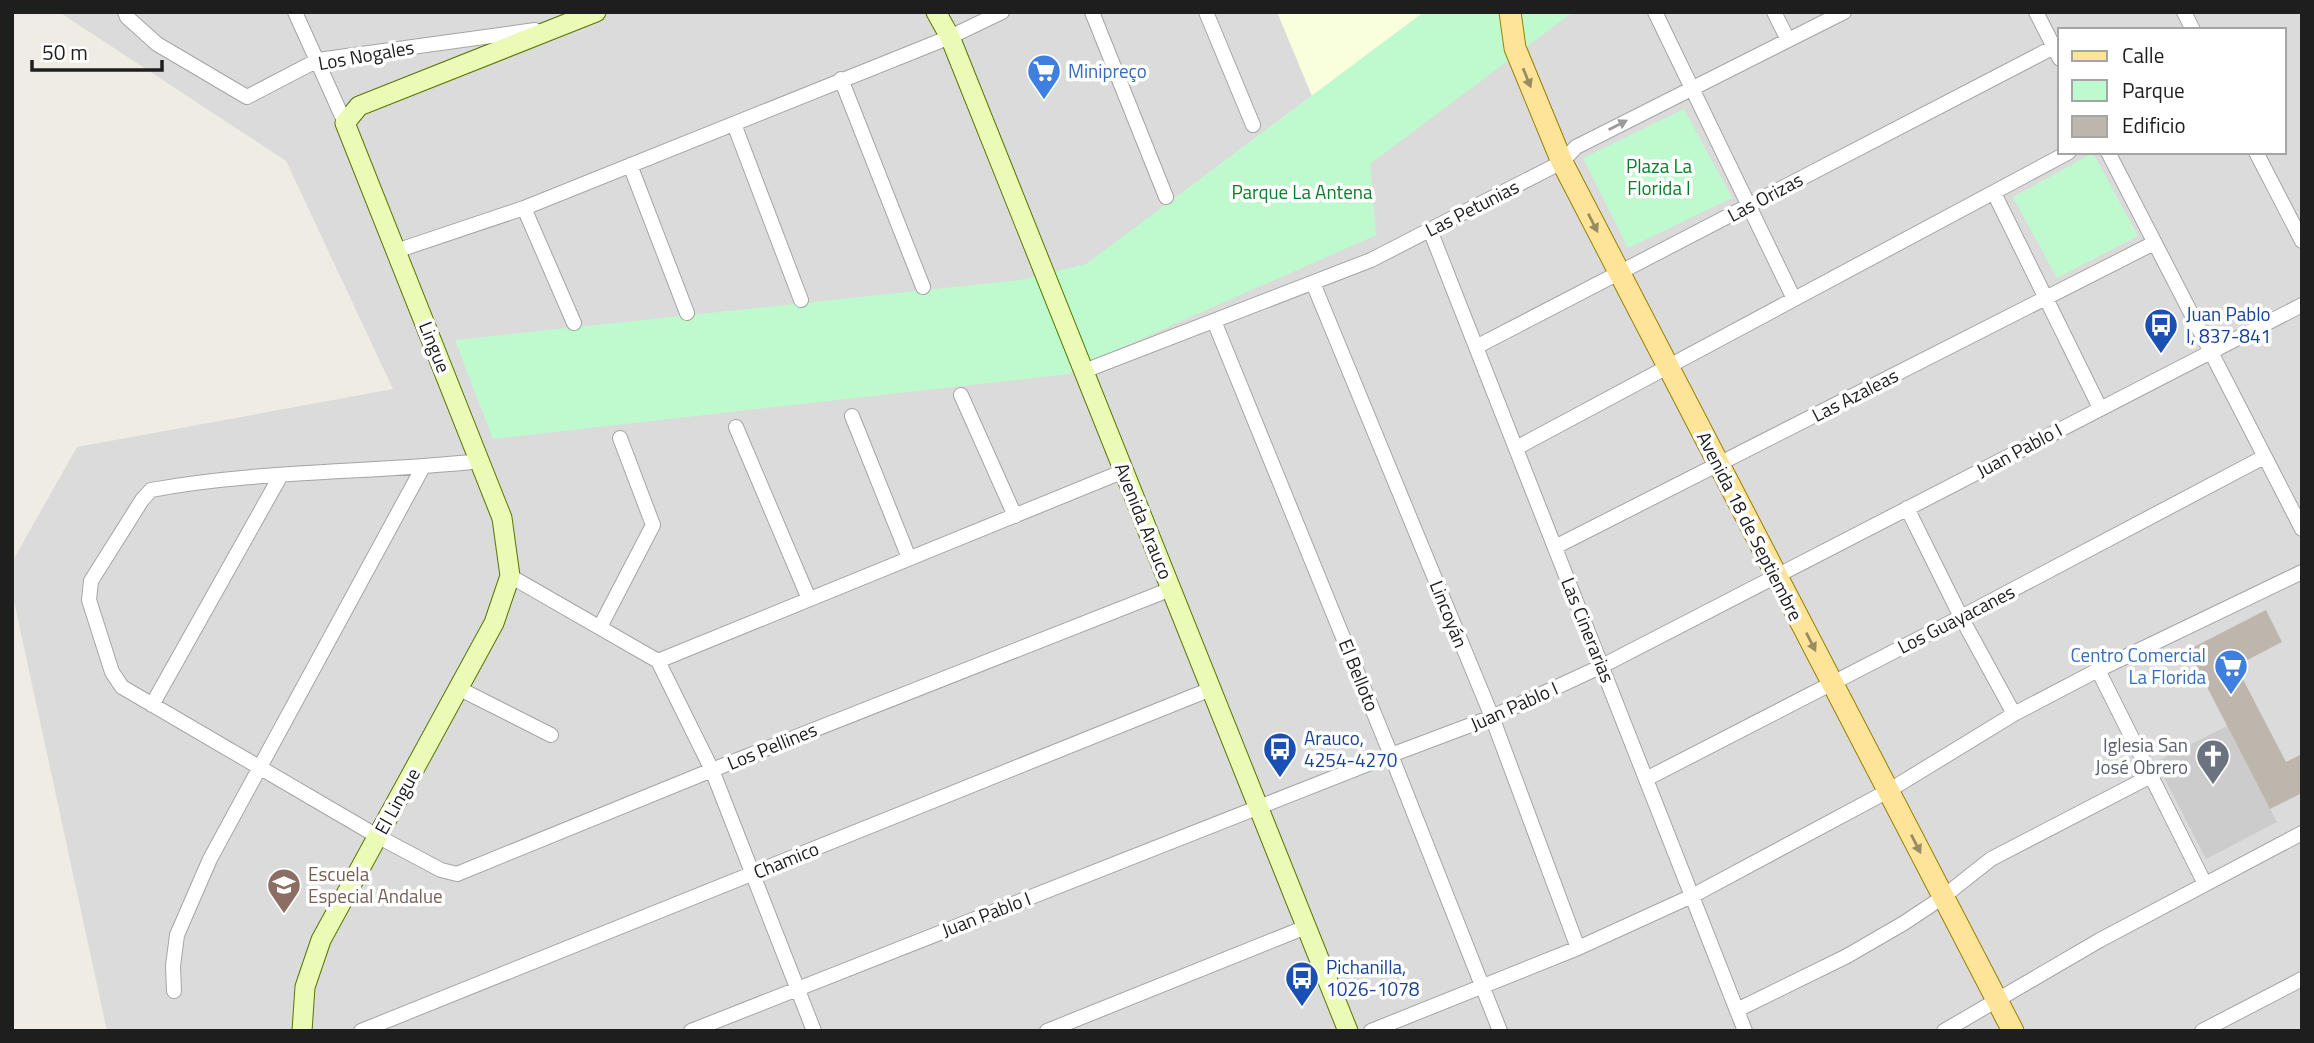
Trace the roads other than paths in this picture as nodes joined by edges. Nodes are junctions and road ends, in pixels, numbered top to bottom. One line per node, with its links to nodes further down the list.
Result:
1 (295, 12): 19 (street, Lingue)
2 (596, 12): 14 (street, Los Nogales)
3 (936, 12): 16 (street, Avenida Arauco)
4 (1002, 12): 16 (street)
5 (1092, 12): 31 (street)
6 (1206, 12): 24 (street)
7 (1510, 12): 28 (main road, Avenida 18 de Septiembre, one-way to 28)
8 (1655, 12): 21 (street)
9 (1774, 12): 17 (street)
10 (1844, 12): 17 (street, Las Petunias)
11 (2036, 12): 18 (street)
12 (2184, 12): 15 (street)
13 (130, 14): 19 (street, Los Nogales)
14 (557, 27): 19 (street, Los Nogales); 22 (street, Los Nogales)
15 (2192, 28)
16 (950, 37): 20 (street); 51 (street, Avenida Arauco)
17 (1788, 40): 21 (street, Las Petunias)
18 (2057, 53): 32 (street, Las Orizas)
19 (318, 60): 22 (street, Lingue)
20 (841, 79): 23 (street); 40 (street)
21 (1692, 88): 28 (street, Las Petunias, one-way to 21); 32 (street)
22 (349, 118): 37 (street, Lingue)
23 (734, 124): 29 (street); 43 (street)
24 (1253, 125)
25 (2065, 154): 30 (street)
26 (2109, 154): 36 (street)
27 (2257, 154): 35 (street)
28 (1562, 162): 34 (street, Las Petunias); 38 (main road, Avenida 18 de Septiembre, one-way to 38)
29 (630, 165): 33 (street); 45 (street)
30 (1994, 192): 41 (street); 42 (street)
31 (1166, 198)
32 (1749, 206): 38 (street, Las Orizas); 41 (street)
33 (524, 208): 37 (street); 47 (street)
34 (1430, 230): 39 (street, Las Petunias); 48 (street, Las Cinerarias)
35 (2302, 241)
36 (2154, 243): 42 (street, Las Azaleas); 49 (street)
37 (396, 251): 59 (street, Lingue)
38 (1619, 273): 48 (street, Las Orizas); 50 (main road, Avenida 18 de Septiembre)
39 (1313, 282): 46 (street, Las Petunias); 84 (street, Lincoyán)
40 (923, 287)
41 (1794, 299): 50 (street)
42 (2046, 299): 53 (street); 60 (street, Las Azaleas)
43 (801, 300)
44 (2302, 304): 49 (street, Juan Pablo I)
45 (687, 313)
46 (1214, 321): 51 (street, Las Petunias); 86 (street, El Belloto)
47 (574, 324)
48 (1476, 347): 57 (street, Las Cinerarias)
49 (2210, 352): 53 (street, Juan Pablo I); 58 (street)
50 (1668, 367): 57 (street); 60 (main road, Avenida 18 de Septiembre)
51 (1084, 372): 62 (street, Avenida Arauco)
52 (961, 396): 65 (street)
53 (2100, 408): 64 (street, Juan Pablo I)
54 (852, 416): 68 (street)
55 (736, 427): 73 (street)
56 (620, 438): 75 (street)
57 (1516, 448): 67 (street, Las Cinerarias)
58 (2264, 457): 66 (street); 74 (street, Los Guayacanes)
59 (481, 461): 61 (street); 71 (street, Lingue)
60 (1718, 464): 67 (street, Las Azaleas); 70 (main road, Avenida 18 de Septiembre)
61 (423, 467): 63 (street); 87 (street)
62 (1124, 471): 65 (street); 72 (street, Avenida Arauco)
63 (281, 475): 82 (street); 82 (street, Los Pellines)
64 (1907, 508): 70 (street, Juan Pablo I); 74 (street)
65 (1015, 516): 68 (street)
66 (2302, 529)
67 (1555, 547): 77 (street, Las Cinerarias)
68 (909, 558): 73 (street)
69 (2302, 572): 78 (street)
70 (1776, 575): 77 (street, Juan Pablo I); 79 (main road, Avenida 18 de Septiembre, one-way to 79)
71 (510, 576): 75 (street); 80 (street, El Lingue)
72 (1171, 589): 81 (street, Avenida Arauco); 88 (street, Los Pellines)
73 (808, 599): 76 (street)
74 (1961, 617): 79 (street, Los Guayacanes); 83 (street)
75 (600, 627): 76 (street)
76 (658, 661): 88 (street)
77 (1602, 666): 84 (street, Juan Pablo I); 90 (street, Las Cinerarias)
78 (2098, 670): 83 (street); 89 (street)
79 (1832, 682): 90 (street, Los Guayacanes); 91 (main road, Avenida 18 de Septiembre)
80 (460, 689): 85 (street); 94 (street, El Lingue)
81 (1211, 689): 92 (street, Avenida Arauco); 95 (street, Chamico)
82 (152, 705): 87 (street, Los Pellines)
83 (2014, 714): 91 (street)
84 (1492, 717): 86 (street, Juan Pablo I); 100 (street, Lincoyán)
85 (551, 735)
86 (1391, 755): 92 (street, Juan Pablo I); 103 (street, El Belloto)
87 (260, 767): 94 (street, Los Pellines); 104 (street)
88 (712, 770): 94 (street, Los Pellines); 95 (street)
89 (2151, 776): 96 (street); 98 (street)
90 (1646, 779): 97 (street, Las Cinerarias)
91 (1888, 790): 97 (street); 98 (main road, Avenida 18 de Septiembre, one-way to 98)
92 (1259, 808): 99 (street, Avenida Arauco); 102 (street, Juan Pablo I)
93 (2302, 833): 96 (street)
94 (377, 836): 107 (street, El Lingue)
95 (752, 874): 102 (street); 108 (street, Chamico)
96 (2204, 884): 105 (street)
97 (1692, 896): 100 (street); 106 (street, Las Cinerarias)
98 (1943, 897): 105 (main road, Avenida 18 de Septiembre); 106 (street)
99 (1306, 927): 111 (street); 112 (street, Avenida Arauco)
100 (1578, 948): 103 (street)
101 (2302, 979): 118 (street)
102 (798, 988): 109 (street, Juan Pablo I); 110 (street)
103 (1482, 988): 113 (street); 114 (street, El Belloto)
104 (174, 991)
105 (1997, 1002): 116 (street); 117 (main road, Avenida 18 de Septiembre)
106 (1737, 1010): 115 (street, Las Cinerarias)
107 (302, 1031)
108 (361, 1031)
109 (691, 1031)
110 (814, 1031)
111 (1047, 1031)
112 (1348, 1031)
113 (1371, 1031)
114 (1500, 1031)
115 (1745, 1031)
116 (1944, 1031)
117 (2013, 1031)
118 (2202, 1031)

